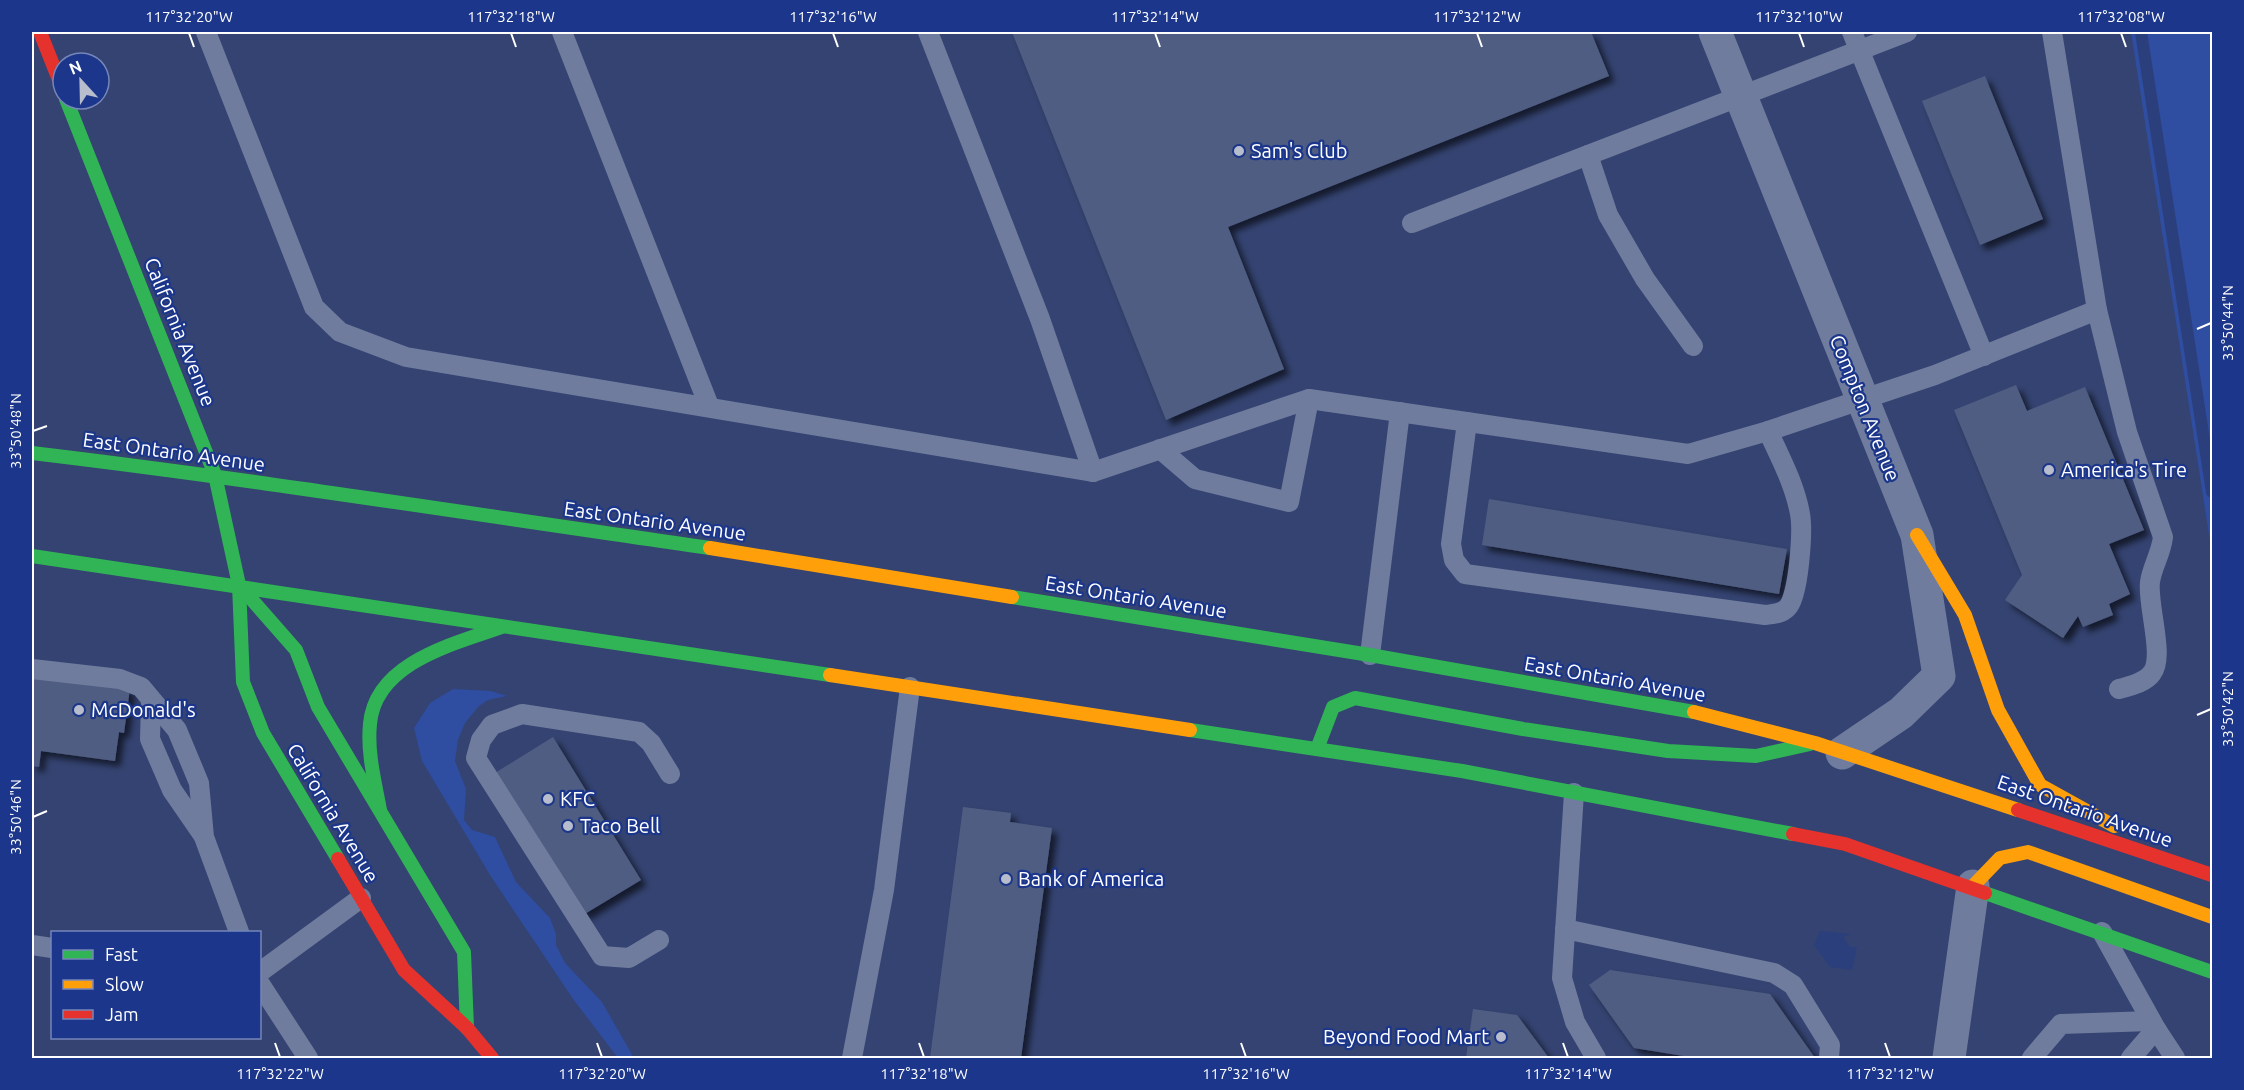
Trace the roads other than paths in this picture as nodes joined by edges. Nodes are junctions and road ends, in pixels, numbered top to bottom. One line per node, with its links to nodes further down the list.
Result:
1 (40, 32): 9 (main road)
2 (206, 32): 19 (lane)
3 (562, 32): 19 (lane)
4 (928, 32): 25 (lane)
5 (1715, 32): 10 (street, Compton Avenue)
6 (1907, 32): 8 (lane)
7 (2052, 32): 14 (lane)
8 (1855, 40): 10 (lane); 16 (lane)
9 (51, 60)
10 (1741, 96): 12 (lane); 18 (street, Compton Avenue)
11 (71, 111): 26 (main road, California Avenue)
12 (1588, 155): 13 (lane); 15 (lane)
13 (1412, 223)
14 (2097, 310): 16 (lane); 34 (lane)
15 (1694, 346)
16 (1984, 356): 18 (lane)
17 (1309, 399): 20 (lane); 23 (lane); 23 (lane)
18 (1860, 399): 22 (lane); 27 (street, Compton Avenue)
19 (709, 406): 25 (lane)
20 (1400, 412): 21 (lane); 31 (lane)
21 (1467, 422): 22 (lane); 22 (lane)
22 (1768, 431)
23 (1160, 449): 25 (lane)
24 (32, 453): 26 (main road, East Ontario Avenue)
25 (1093, 471)
26 (215, 475): 29 (main road, California Avenue); 31 (main road, East Ontario Avenue)
27 (1917, 535): 36 (street, Compton Avenue); 42 (main road)
28 (32, 556): 29 (main road)
29 (239, 585): 30 (main road); 40 (main road, California Avenue); 45 (main road, California Avenue)
30 (507, 625): 33 (main road); 40 (main road)
31 (1370, 656): 36 (main road, East Ontario Avenue)
32 (32, 669): 35 (lane)
33 (910, 687): 37 (main road); 60 (lane)
34 (2119, 689)
35 (151, 701): 41 (lane); 41 (lane)
36 (1828, 748): 37 (main road); 42 (main road, East Ontario Avenue)
37 (1317, 749): 39 (main road)
38 (670, 774): 50 (lane)
39 (1574, 793): 44 (main road); 47 (lane)
40 (380, 810): 57 (main road, California Avenue)
41 (204, 837): 48 (lane)
42 (2187, 866): 43 (main road, East Ontario Avenue)
43 (2212, 875)
44 (1973, 886): 46 (main road); 49 (main road); 63 (street)
45 (361, 898): 53 (lane); 57 (main road, California Avenue)
46 (2212, 917)
47 (1565, 929): 61 (lane); 62 (lane)
48 (237, 931)
49 (2102, 932): 54 (main road); 56 (lane)
50 (659, 940)
51 (32, 945): 52 (lane)
52 (51, 948)
53 (261, 971)
54 (2212, 972)
55 (261, 986): 58 (lane)
56 (2153, 1025): 64 (lane); 65 (lane); 66 (lane)
57 (467, 1028): 59 (main road, California Avenue)
58 (308, 1059)
59 (492, 1059)
60 (852, 1059)
61 (1596, 1059)
62 (1829, 1059)
63 (1949, 1059)
64 (2032, 1059)
65 (2131, 1059)
66 (2175, 1059)

